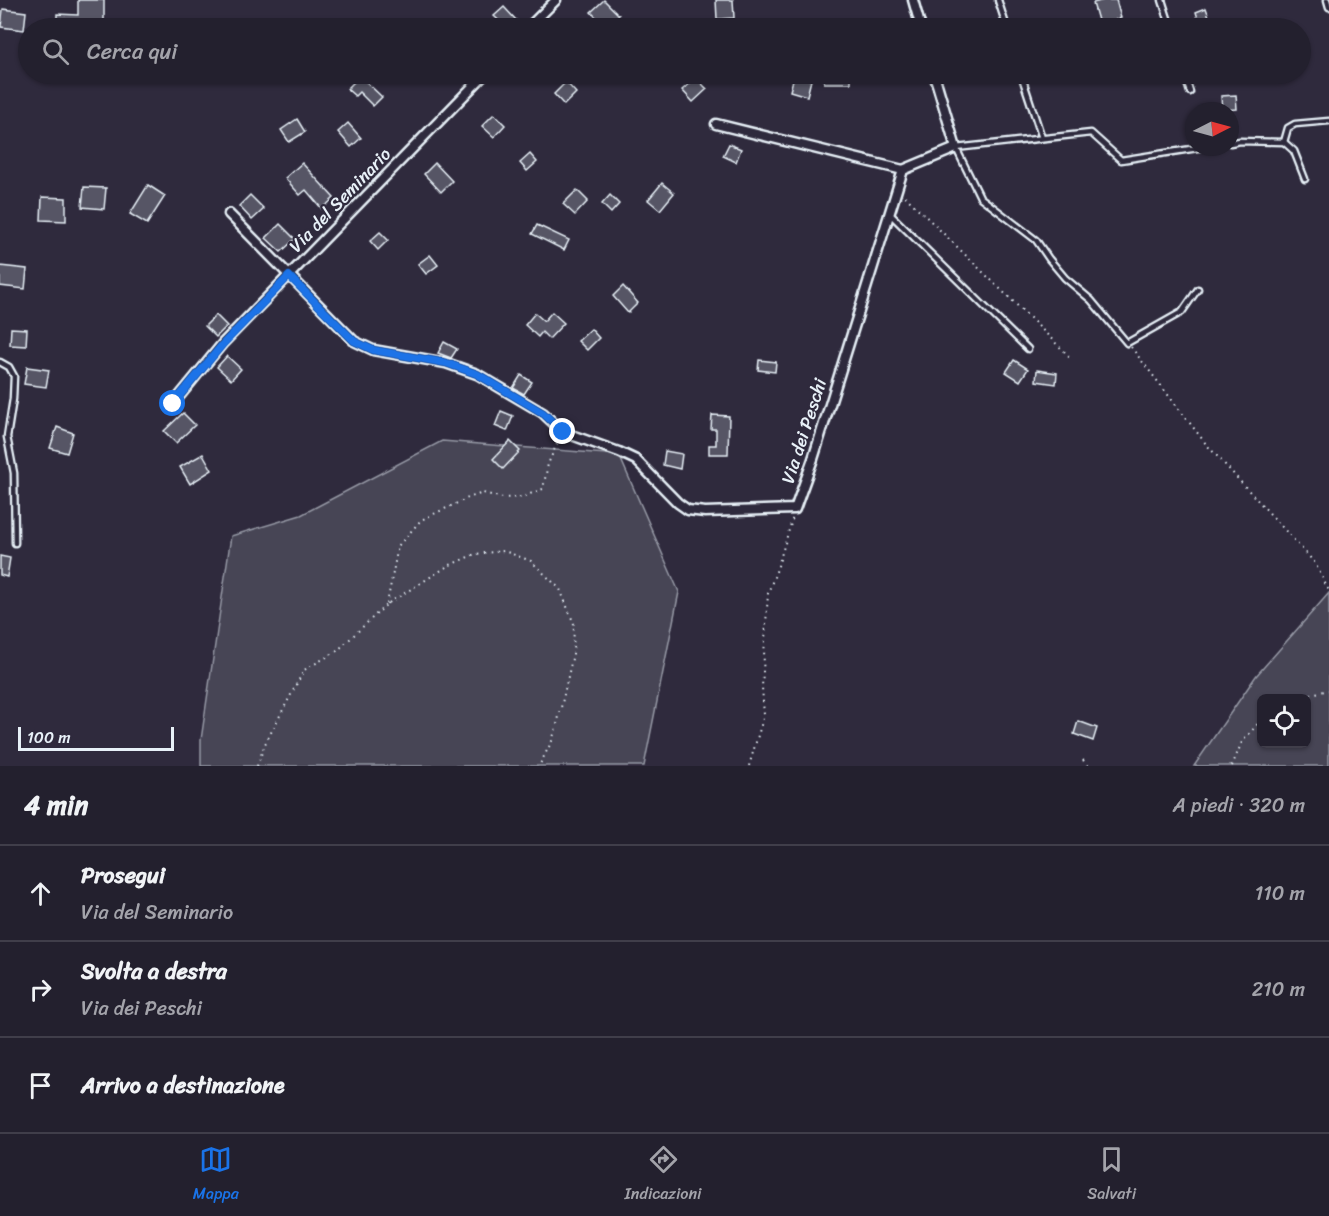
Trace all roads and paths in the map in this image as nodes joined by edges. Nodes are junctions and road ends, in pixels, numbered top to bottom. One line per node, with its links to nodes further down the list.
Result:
1 (556, 0): 7 (street)
2 (913, 0): 8 (street)
3 (998, 0): 9 (lane)
4 (1162, 0): 10 (lane)
5 (1327, 0): 6 (lane)
6 (1329, 7)
7 (538, 18)
8 (918, 18)
9 (1004, 18)
10 (1168, 18)
11 (475, 84): 28 (street, Via del Seminario)
12 (937, 84): 21 (street)
13 (1024, 84): 18 (lane)
14 (1187, 84): 15 (lane)
15 (1190, 92)
16 (1329, 121): 20 (lane)
17 (716, 124): 23 (street)
18 (1042, 138): 21 (lane); 22 (lane)
19 (1239, 141): 20 (lane)
20 (1284, 142): 24 (lane)
21 (957, 148): 23 (street); 30 (lane)
22 (1185, 150)
23 (903, 171): 25 (street, Via dei Peschi)
24 (1305, 179)
25 (897, 188): 26 (street, Via dei Peschi); 32 (path)
26 (890, 213): 31 (lane); 36 (street, Via dei Peschi)
27 (228, 214): 28 (street, Via dei Peschi)
28 (289, 276): 34 (street, Via del Seminario); 35 (street, Via dei Peschi)
29 (1198, 289): 30 (lane)
30 (1127, 343): 38 (path)
31 (1028, 349)
32 (1070, 357)
33 (0, 362): 37 (lane)
34 (173, 404)
35 (563, 432): 36 (street, Via dei Peschi); 39 (path)
36 (795, 509): 46 (path)
37 (15, 543)
38 (1329, 591)
39 (387, 604): 44 (path); 45 (path)
40 (1329, 690): 41 (path)
41 (1311, 694)
42 (1257, 726): 48 (path)
43 (1083, 759): 47 (path)
44 (257, 766)
45 (539, 766)
46 (749, 766)
47 (1088, 766)
48 (1232, 766)

